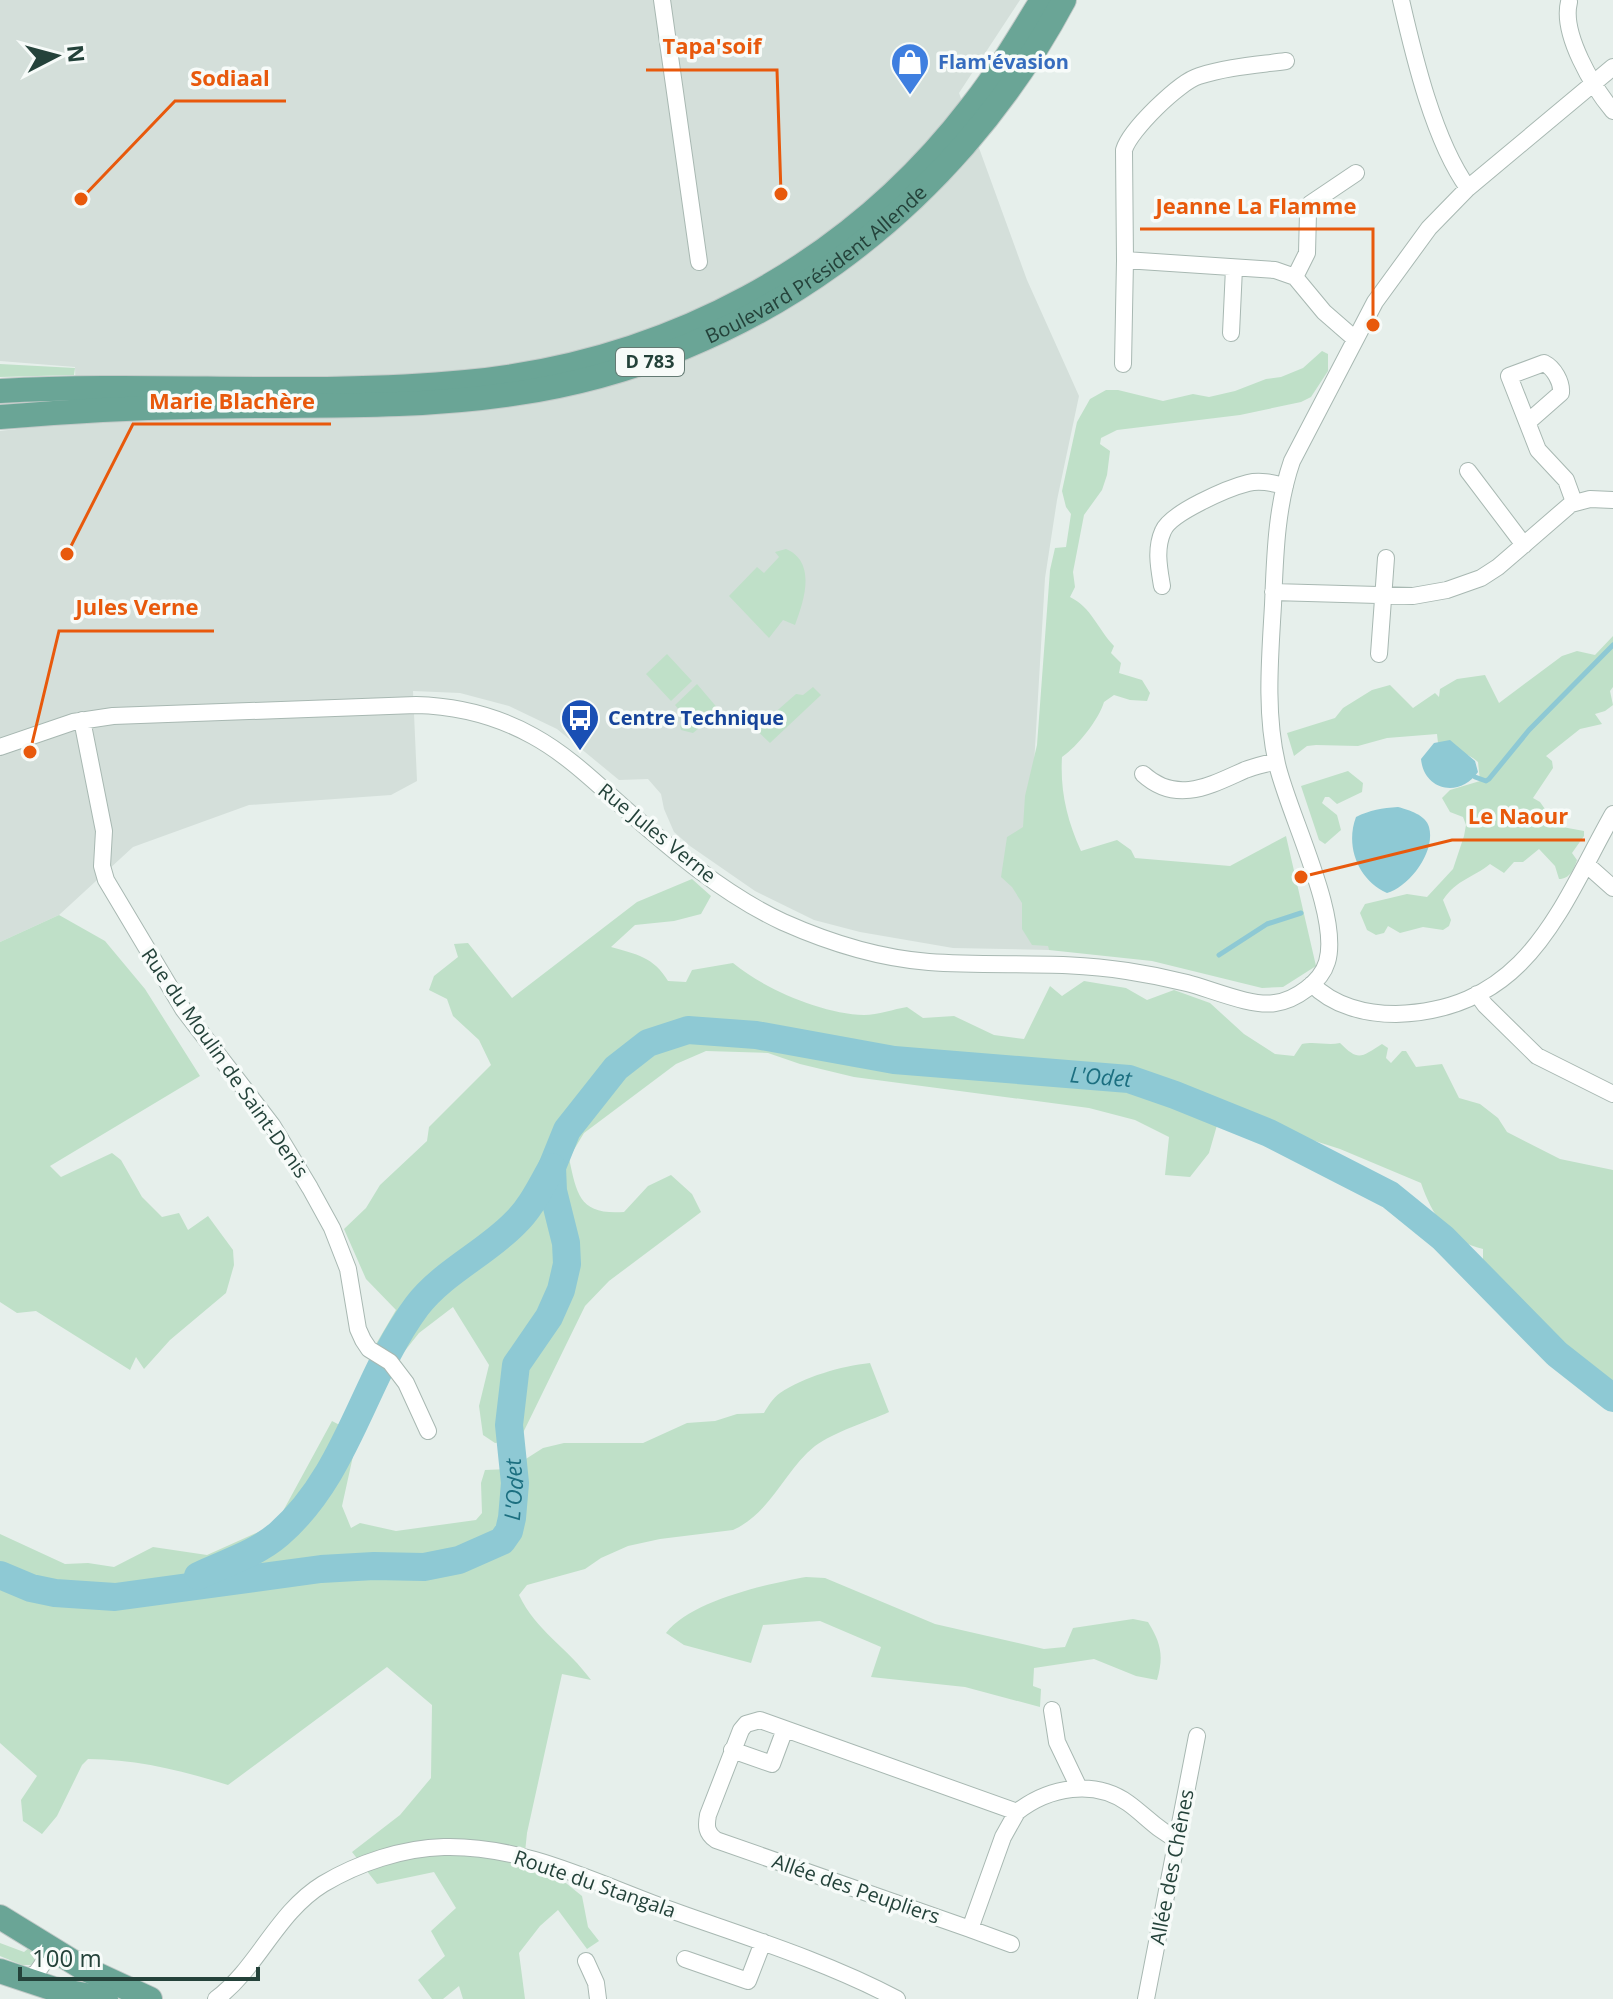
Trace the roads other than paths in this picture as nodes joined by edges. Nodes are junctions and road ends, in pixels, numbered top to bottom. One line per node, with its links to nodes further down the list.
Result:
1 (662, 0): 13 (street)
2 (1042, 0): 19 (main road, Boulevard Président Allende / D 783)
3 (1064, 0): 20 (main road, Boulevard Président Allende / D 783)
4 (1401, 0): 11 (street)
5 (1569, 2): 8 (street)
6 (1286, 61): 12 (street)
7 (1613, 67): 8 (street)
8 (1593, 83): 9 (street); 11 (street)
9 (1613, 111)
10 (1356, 173): 15 (street)
11 (1468, 188): 17 (street)
12 (1125, 260): 14 (street); 18 (street)
13 (699, 262)
14 (1234, 268): 15 (street); 16 (street)
15 (1295, 277): 17 (street)
16 (1231, 333)
17 (1355, 339): 23 (street)
18 (1123, 364)
19 (0, 391)
20 (0, 417)
21 (1528, 422): 25 (street)
22 (1468, 471): 26 (street)
23 (1285, 486): 28 (street); 29 (street)
24 (1613, 500): 25 (street)
25 (1574, 502): 26 (street)
26 (1524, 545): 30 (street)
27 (1386, 558): 30 (street)
28 (1162, 586)
29 (1273, 592): 30 (street); 34 (street)
30 (1383, 595): 31 (street)
31 (1379, 654)
32 (82, 720): 33 (street, Rue Jules Verne); 39 (street, Rue Jules Verne); 42 (street, Rue du Moulin de Saint-Denis)
33 (0, 747)
34 (1276, 761): 35 (street); 39 (street)
35 (1143, 774)
36 (1613, 814): 37 (street)
37 (1586, 864): 38 (street); 40 (street)
38 (1613, 888)
39 (1312, 984): 40 (street)
40 (1477, 994): 41 (street)
41 (1613, 1094)
42 (428, 1431)
43 (1052, 1710): 47 (street)
44 (785, 1729): 46 (street, Allée des Peupliers); 46 (street); 48 (street, Allée des Peupliers)
45 (1197, 1736): 49 (street, Allée des Chênes)
46 (732, 1750): 51 (street, Allée des Peupliers)
47 (1079, 1788): 48 (street); 49 (street)
48 (1017, 1812): 51 (street)
49 (1178, 1840): 65 (street, Allée des Chênes)
50 (0, 1917): 54 (main road)
51 (970, 1929): 53 (street)
52 (763, 1942): 55 (street); 59 (street, Route du Stangala); 64 (street, Route du Stangala)
53 (1011, 1944)
54 (52, 1951): 58 (street); 61 (main road)
55 (685, 1959)
56 (586, 1961): 63 (street)
57 (0, 1971): 58 (main road)
58 (24, 1981): 60 (main road)
59 (232, 1991): 62 (street, Route du Stangala)
60 (106, 1999)
61 (150, 1999)
62 (216, 1999)
63 (598, 1999)
64 (897, 1999)
65 (1146, 1999)

